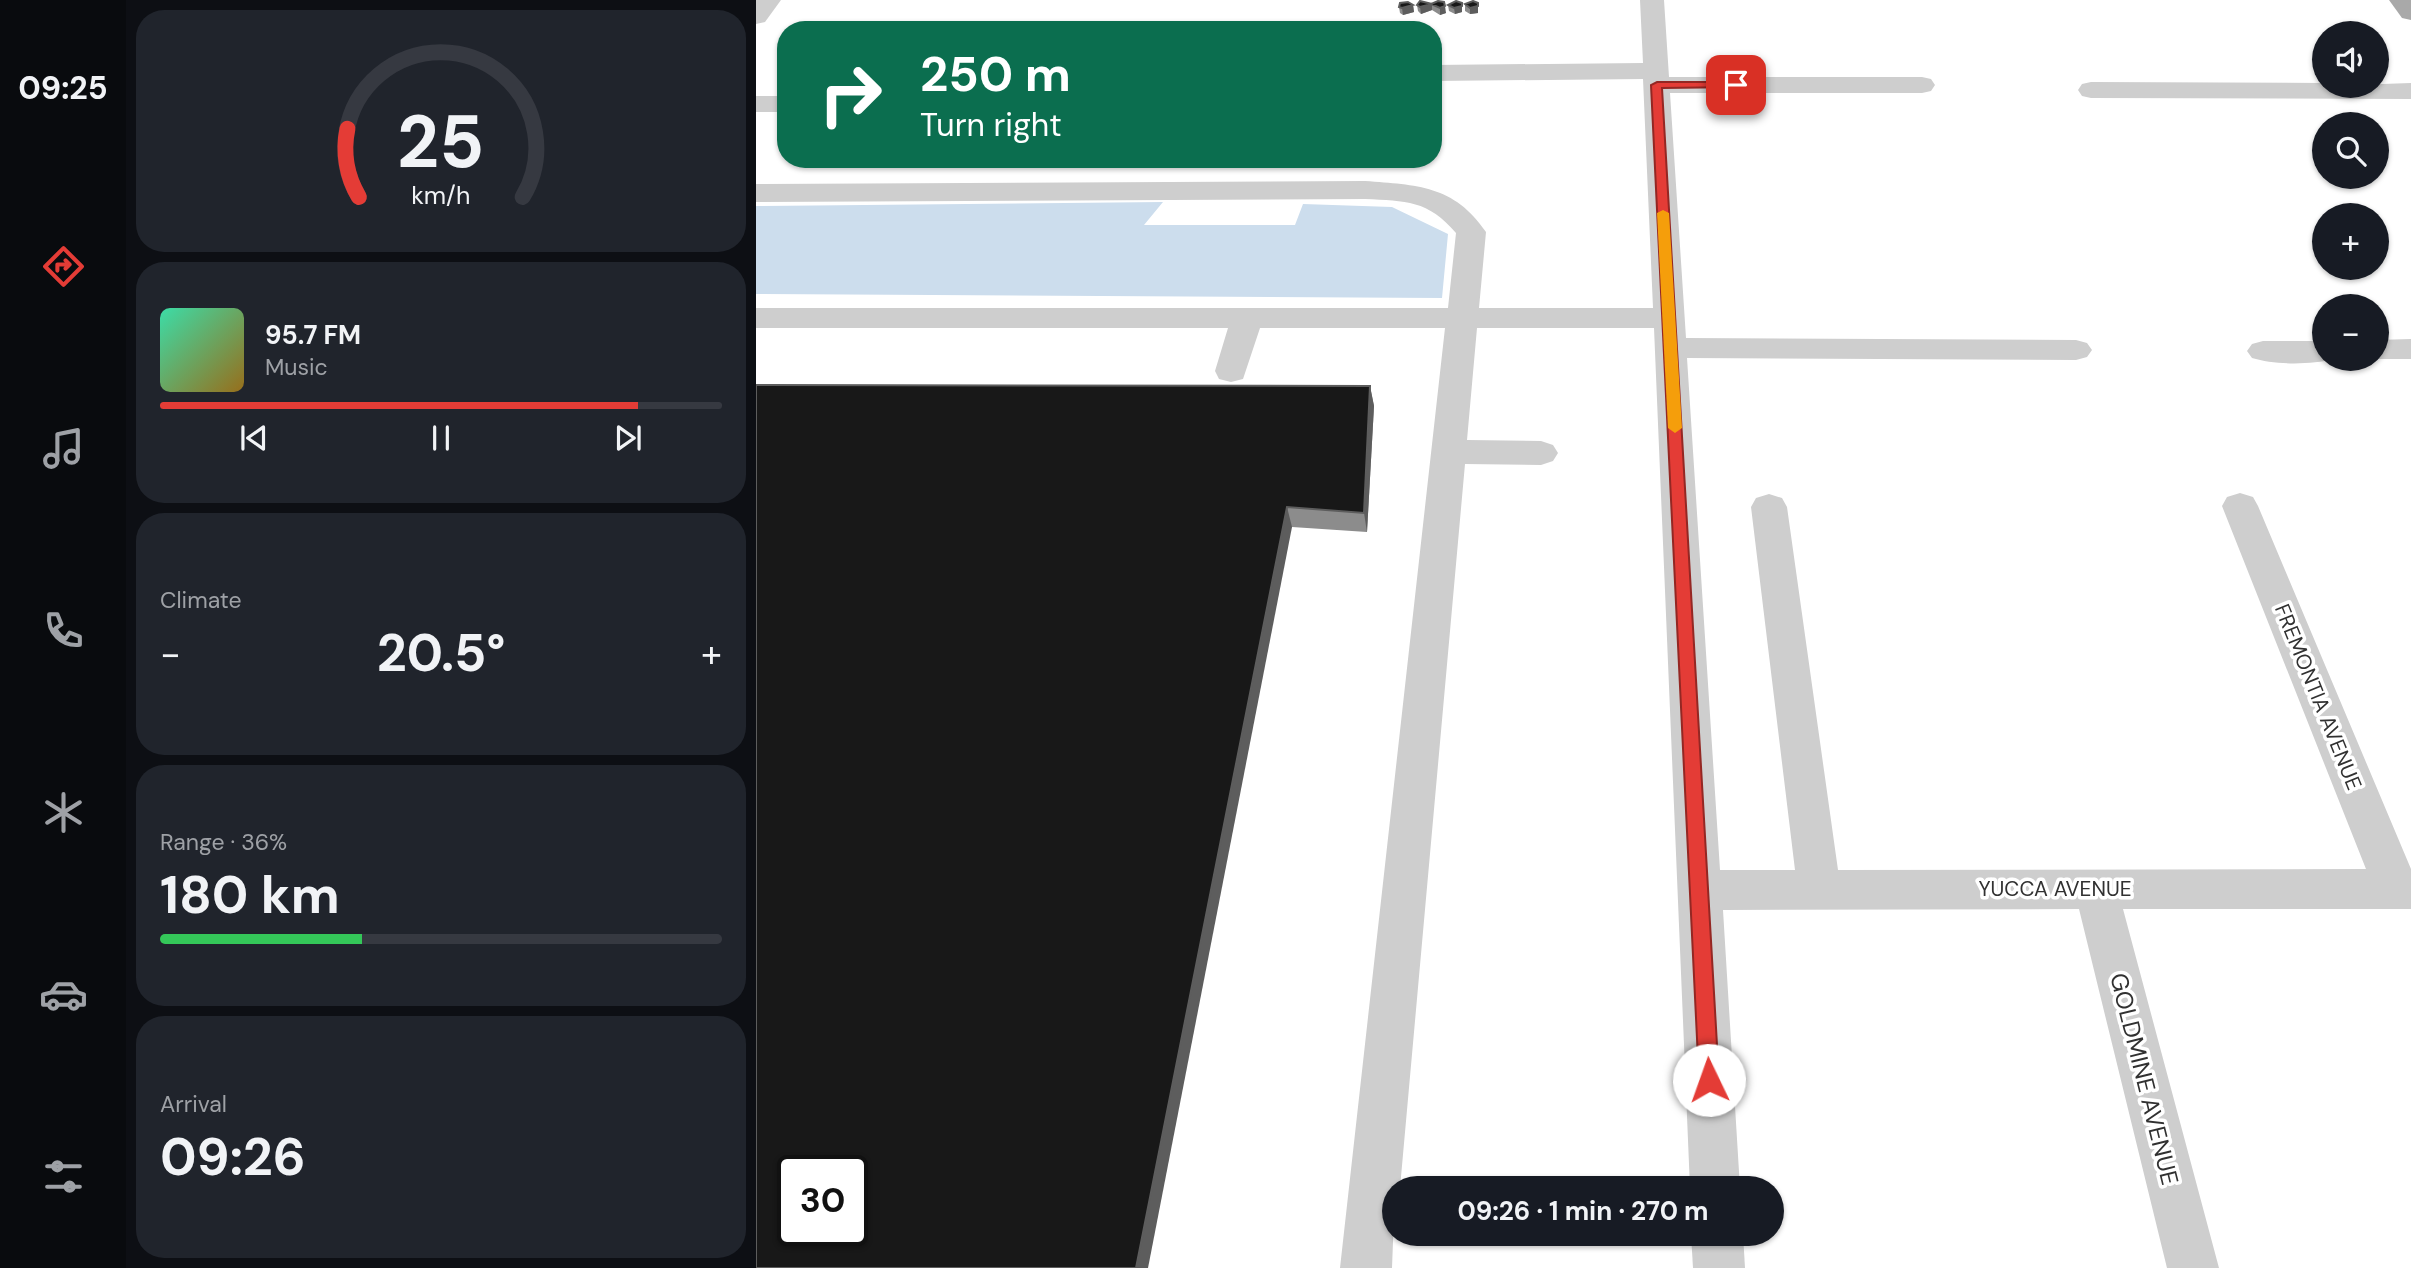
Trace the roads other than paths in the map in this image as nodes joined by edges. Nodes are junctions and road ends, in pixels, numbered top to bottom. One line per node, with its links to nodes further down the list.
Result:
1 (769, 0): 5 (street)
2 (1652, 0): 7 (street)
3 (2401, 0): 4 (main road)
4 (2411, 13)
5 (756, 18)
6 (1442, 73): 7 (street)
7 (1656, 78): 8 (street); 17 (street)
8 (1922, 85)
9 (2091, 89): 10 (street)
10 (2411, 91)
11 (756, 104): 12 (street)
12 (777, 104)
13 (756, 193): 16 (street)
14 (756, 318): 15 (street)
15 (1247, 319): 16 (street); 23 (street)
16 (1461, 319): 17 (street); 24 (street)
17 (1670, 333): 19 (street); 30 (street)
18 (2411, 349): 20 (street)
19 (2076, 350)
20 (2389, 350)
21 (2263, 351): 22 (street)
22 (2312, 351)
23 (1231, 371)
24 (1447, 452): 25 (street); 34 (street)
25 (1541, 453)
26 (2239, 506): 29 (street, FREMONTIA AVENUE)
27 (1769, 507): 31 (street)
28 (2096, 889): 29 (street, YUCCA AVENUE); 31 (street, YUCCA AVENUE); 36 (street, GOLDMINE AVENUE)
29 (2404, 889)
30 (1699, 890): 31 (street, YUCCA AVENUE); 32 (street)
31 (1819, 890)
32 (1714, 1176)
33 (1718, 1246): 35 (street)
34 (1366, 1268)
35 (1719, 1268)
36 (2193, 1268)

